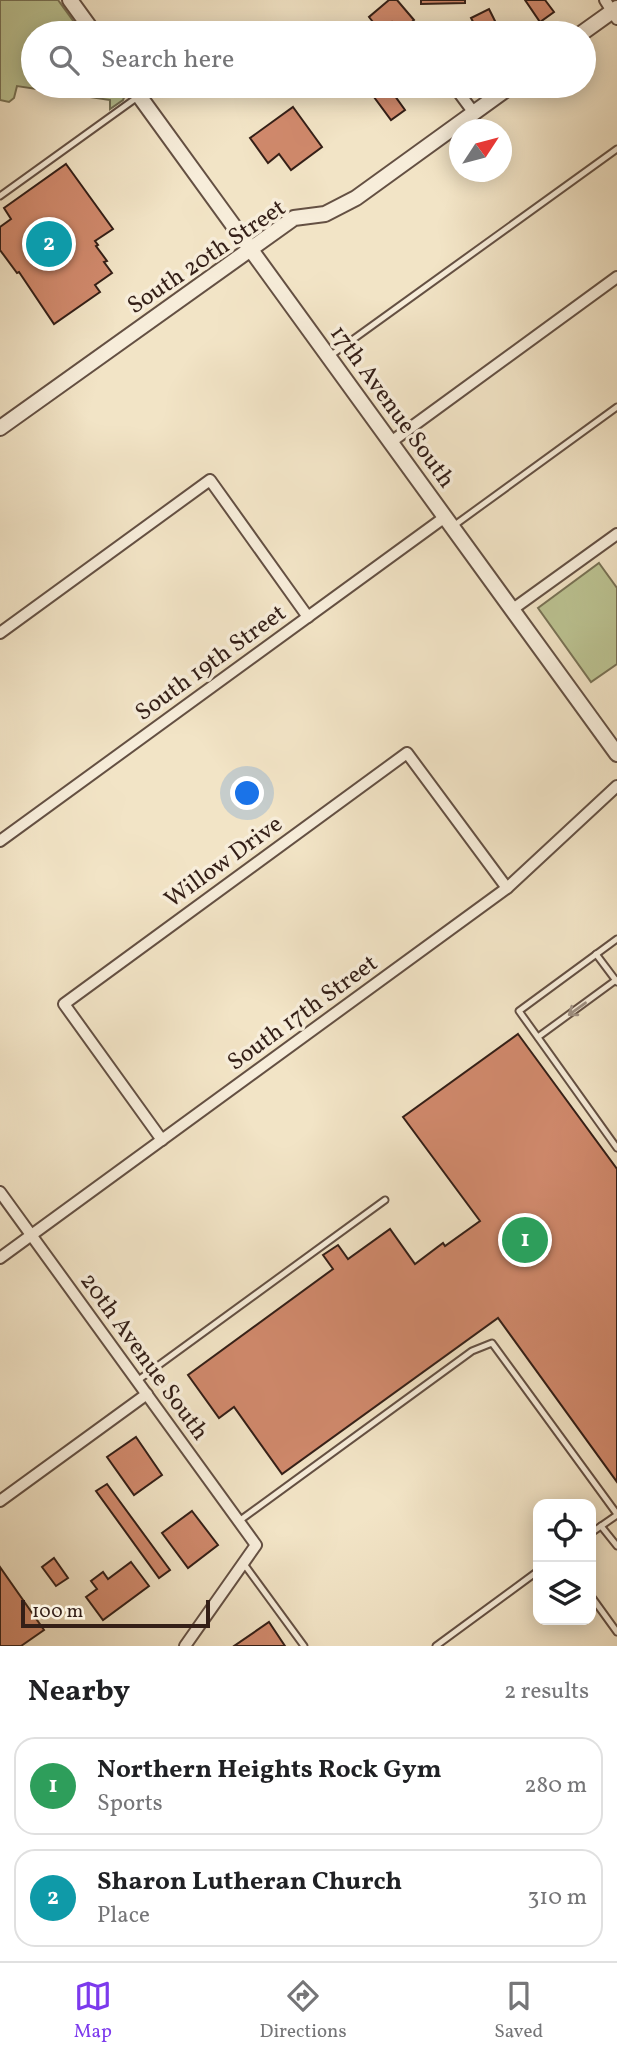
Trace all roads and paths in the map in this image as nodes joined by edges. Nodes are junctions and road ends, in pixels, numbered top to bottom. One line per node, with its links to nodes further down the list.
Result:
1 (70, 0): 3 (street)
2 (613, 10): 4 (street)
3 (85, 21)
4 (596, 23)
5 (127, 98): 11 (lane)
6 (141, 98): 12 (street, 17th Avenue South)
7 (463, 98): 9 (street)
8 (495, 98): 9 (street, South 20th Street)
9 (474, 113): 12 (street, South 20th Street)
10 (617, 149): 14 (lane)
11 (0, 196)
12 (250, 249): 14 (street, 17th Avenue South); 16 (street, South 20th Street)
13 (617, 277): 17 (street)
14 (328, 356): 17 (street, 17th Avenue South)
15 (617, 407): 18 (lane)
16 (0, 428)
17 (391, 442): 18 (street, 17th Avenue South)
18 (449, 522): 20 (street, 17th Avenue South); 21 (street, South 19th Street)
19 (617, 534): 20 (street)
20 (513, 609): 23 (street, 17th Avenue South)
21 (308, 617): 22 (street); 25 (street, South 19th Street)
22 (0, 633)
23 (617, 754)
24 (617, 786): 26 (street, South 17th Street)
25 (0, 841)
26 (507, 888): 31 (street, South 17th Street); 31 (street, Willow Drive)
27 (617, 939): 28 (lane)
28 (596, 954): 29 (lane); 30 (lane)
29 (617, 981): 30 (lane, one-way to 30)
30 (538, 1037): 32 (lane)
31 (162, 1140): 35 (street, South 17th Street)
32 (617, 1148)
33 (0, 1192): 35 (street, 20th Avenue South)
34 (385, 1200): 37 (lane)
35 (31, 1235): 36 (street, South 17th Street); 37 (street, 20th Avenue South)
36 (0, 1258)
37 (137, 1381): 38 (street, 20th Avenue South)
38 (147, 1394): 39 (street); 41 (street, 20th Avenue South)
39 (0, 1501)
40 (617, 1514): 41 (lane); 42 (lane)
41 (239, 1521): 45 (street, 20th Avenue South)
42 (601, 1526): 43 (lane); 44 (lane)
43 (596, 1530)
44 (617, 1546)
45 (244, 1563): 50 (street); 51 (lane)
46 (533, 1575): 49 (lane)
47 (596, 1604): 48 (lane)
48 (617, 1632)
49 (447, 1638): 52 (lane); 53 (lane)
50 (185, 1646)
51 (304, 1646)
52 (436, 1646)
53 (453, 1646)

